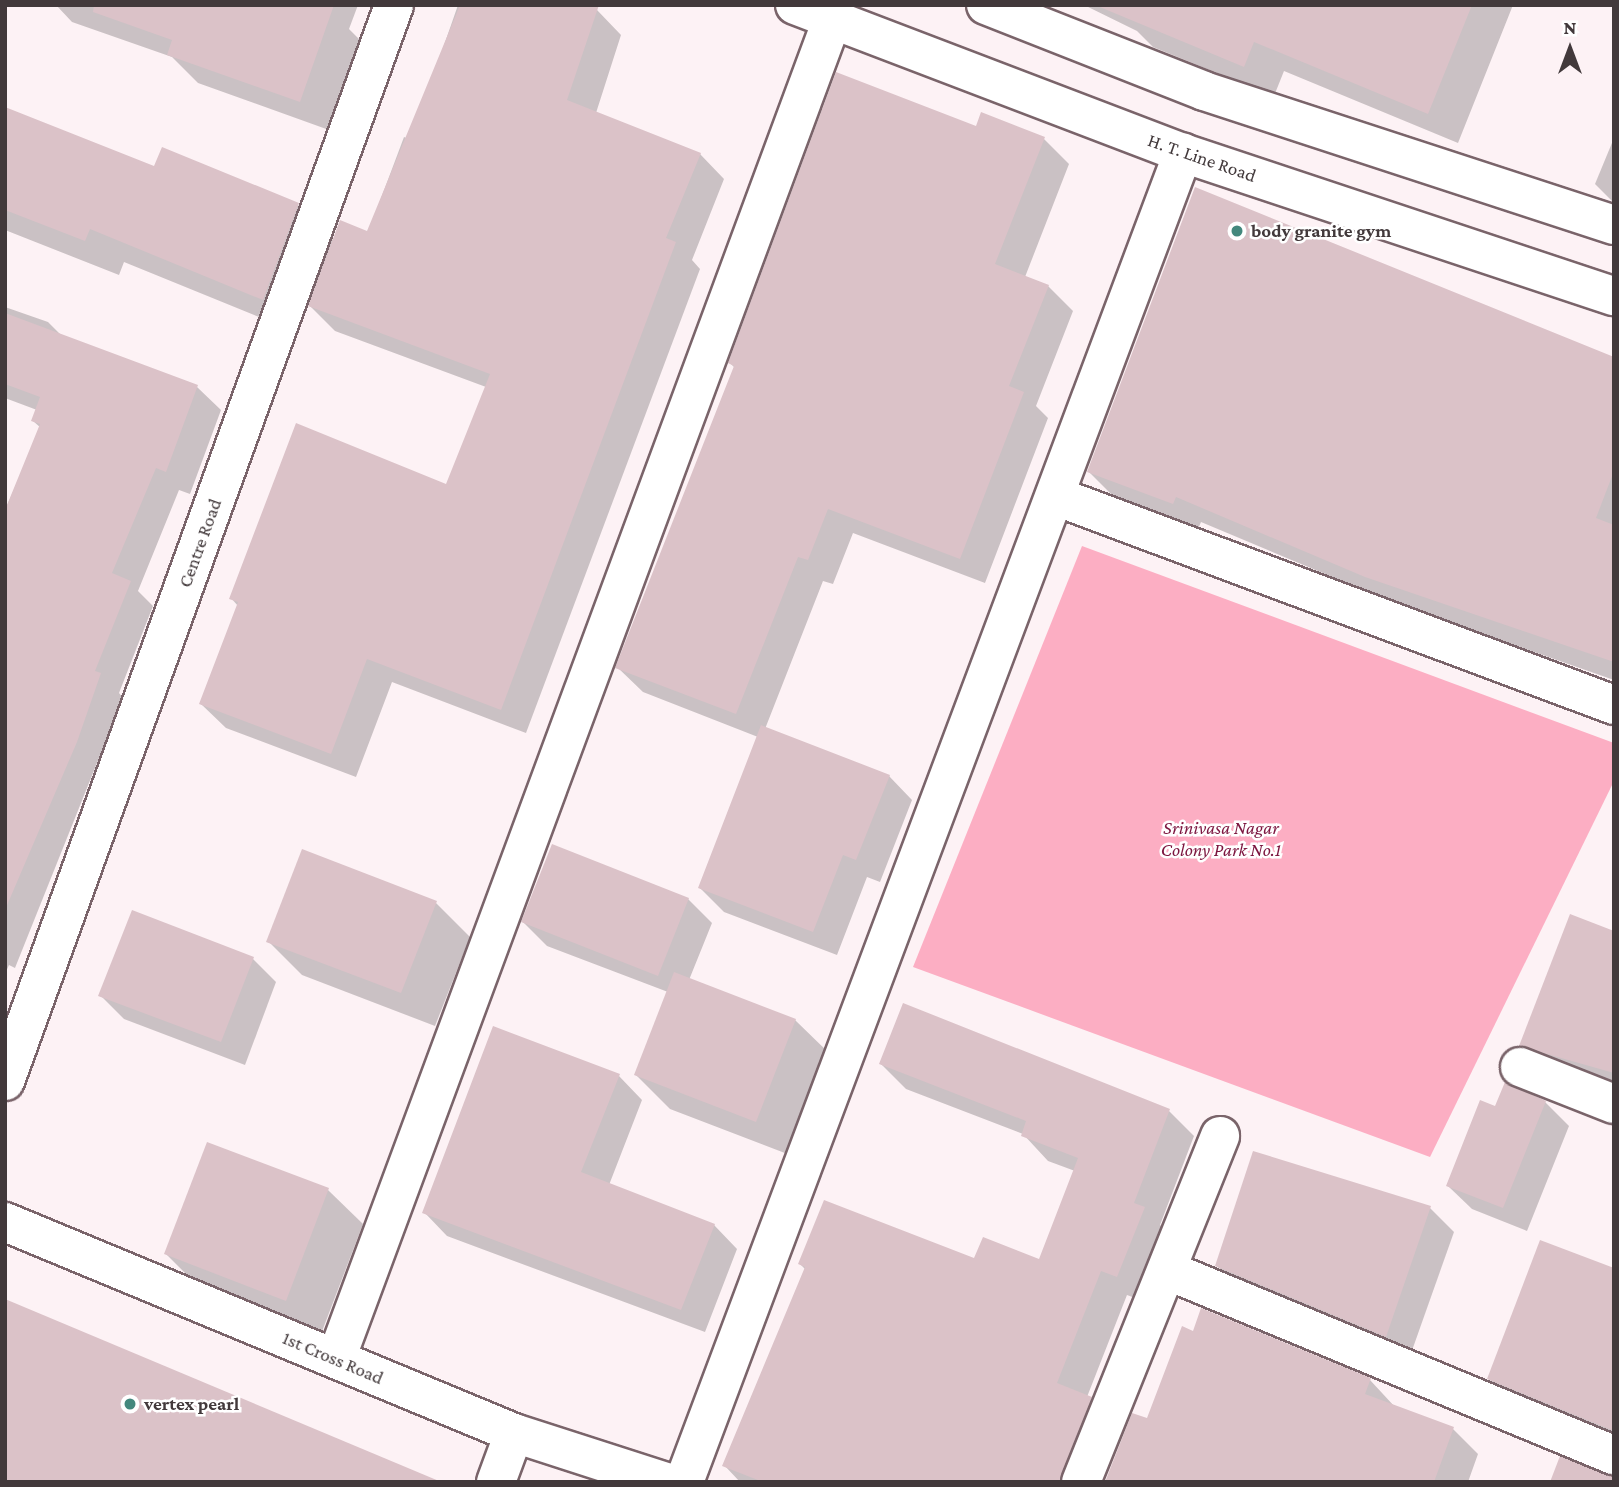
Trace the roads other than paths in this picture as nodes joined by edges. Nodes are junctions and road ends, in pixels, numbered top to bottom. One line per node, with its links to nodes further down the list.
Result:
1 (394, 5): 11 (street, Centre Road)
2 (796, 5): 4 (street, H. T. Line Road)
3 (986, 5): 6 (street)
4 (832, 20): 5 (street, H. T. Line Road); 16 (street)
5 (1183, 153): 7 (street, H. T. Line Road); 8 (street)
6 (1614, 225)
7 (1614, 296)
8 (1058, 497): 9 (street); 21 (street)
9 (1614, 705)
10 (1520, 1067): 12 (street)
11 (5, 1081)
12 (1614, 1104)
13 (1220, 1136): 15 (street)
14 (5, 1222): 16 (street, 1st Cross Road)
15 (1169, 1272): 18 (street); 22 (street)
16 (337, 1359): 17 (street, 1st Cross Road)
17 (514, 1433): 19 (street); 20 (street, 1st Cross Road)
18 (1614, 1455)
19 (496, 1482)
20 (666, 1482)
21 (684, 1482)
22 (1081, 1482)

